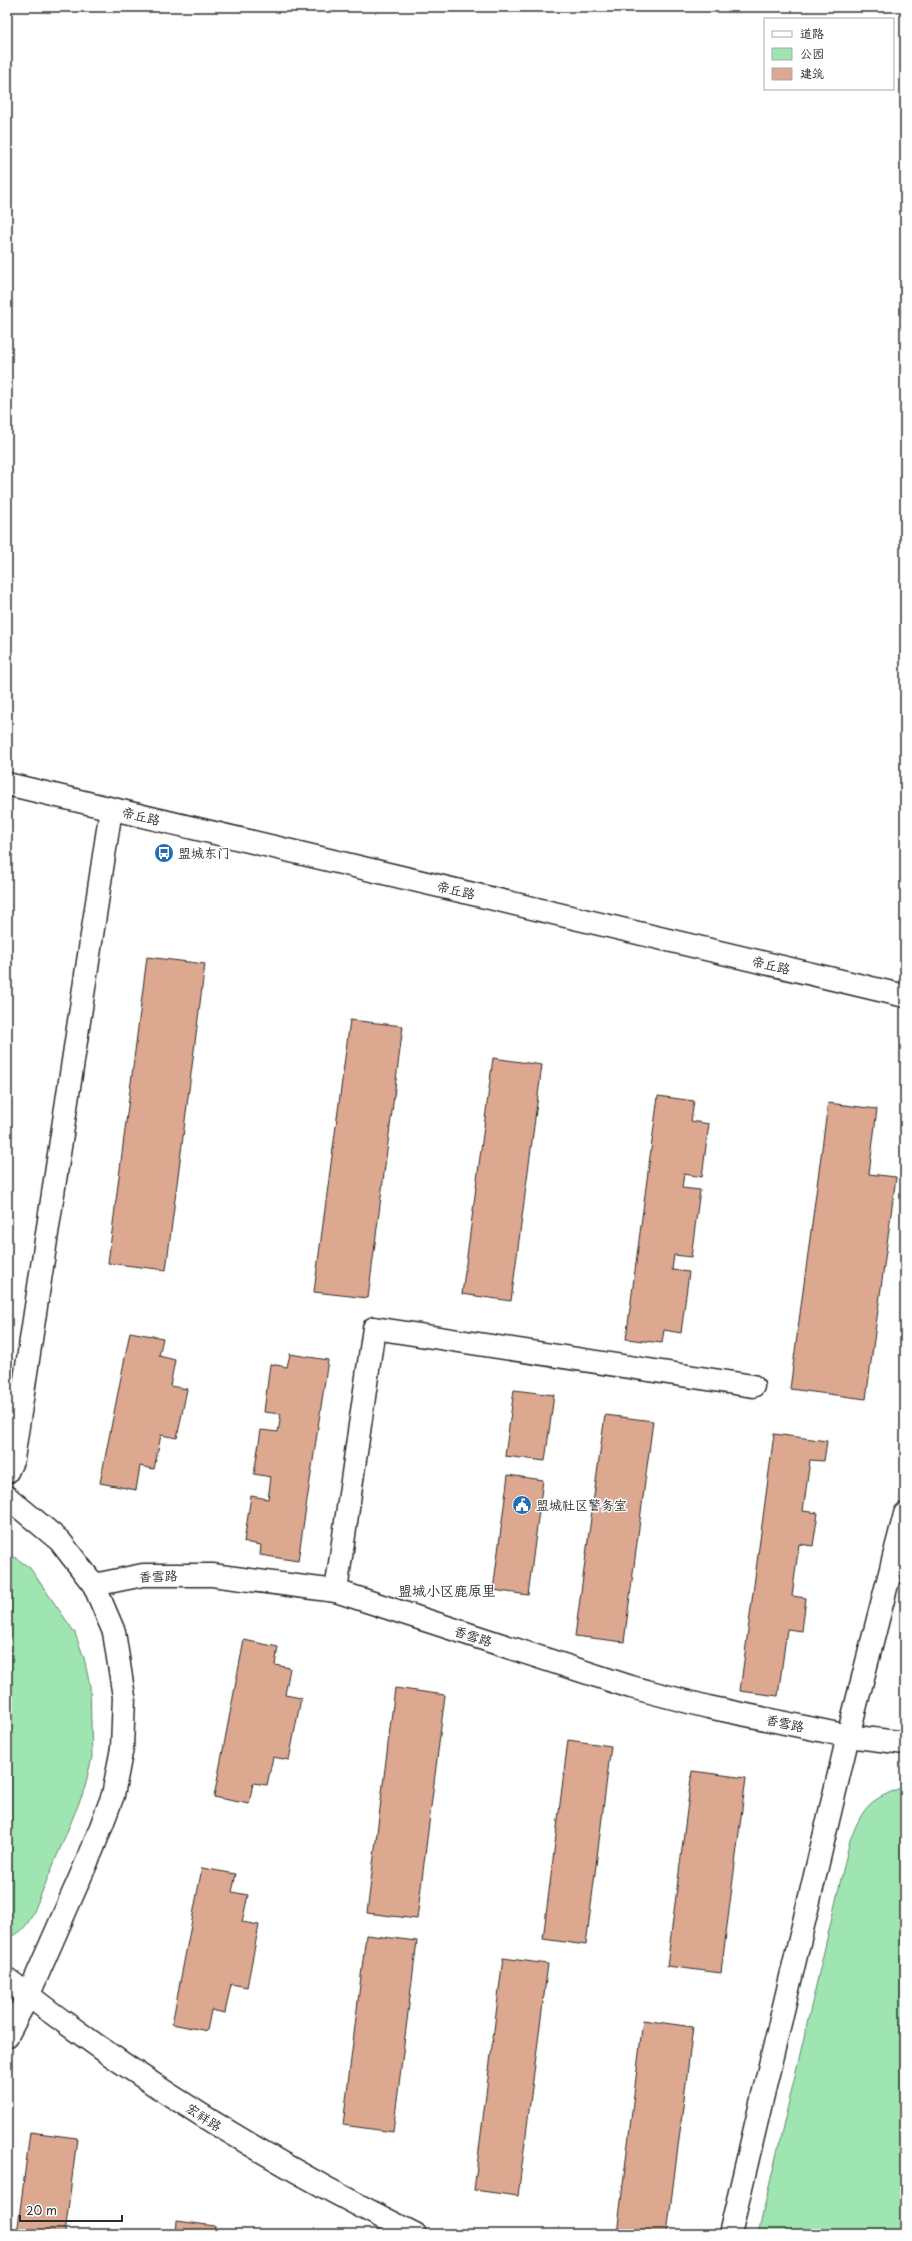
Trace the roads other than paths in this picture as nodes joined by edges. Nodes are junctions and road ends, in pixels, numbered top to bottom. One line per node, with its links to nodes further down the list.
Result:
1 (7, 784): 2 (street, 帝丘路)
2 (111, 809): 3 (street, 帝丘路); 5 (street)
3 (905, 996)
4 (753, 1386): 9 (street)
5 (7, 1472)
6 (7, 1497): 8 (street)
7 (905, 1514): 10 (street)
8 (94, 1585): 9 (street, 香雪路); 13 (street)
9 (336, 1591): 10 (street, 香雪路)
10 (848, 1736): 11 (street, 香雪路); 16 (street)
11 (905, 1743)
12 (7, 1979): 13 (street, 宏祥路)
13 (28, 1996): 14 (street); 15 (street, 宏祥路)
14 (7, 2036)
15 (415, 2234)
16 (730, 2234)

